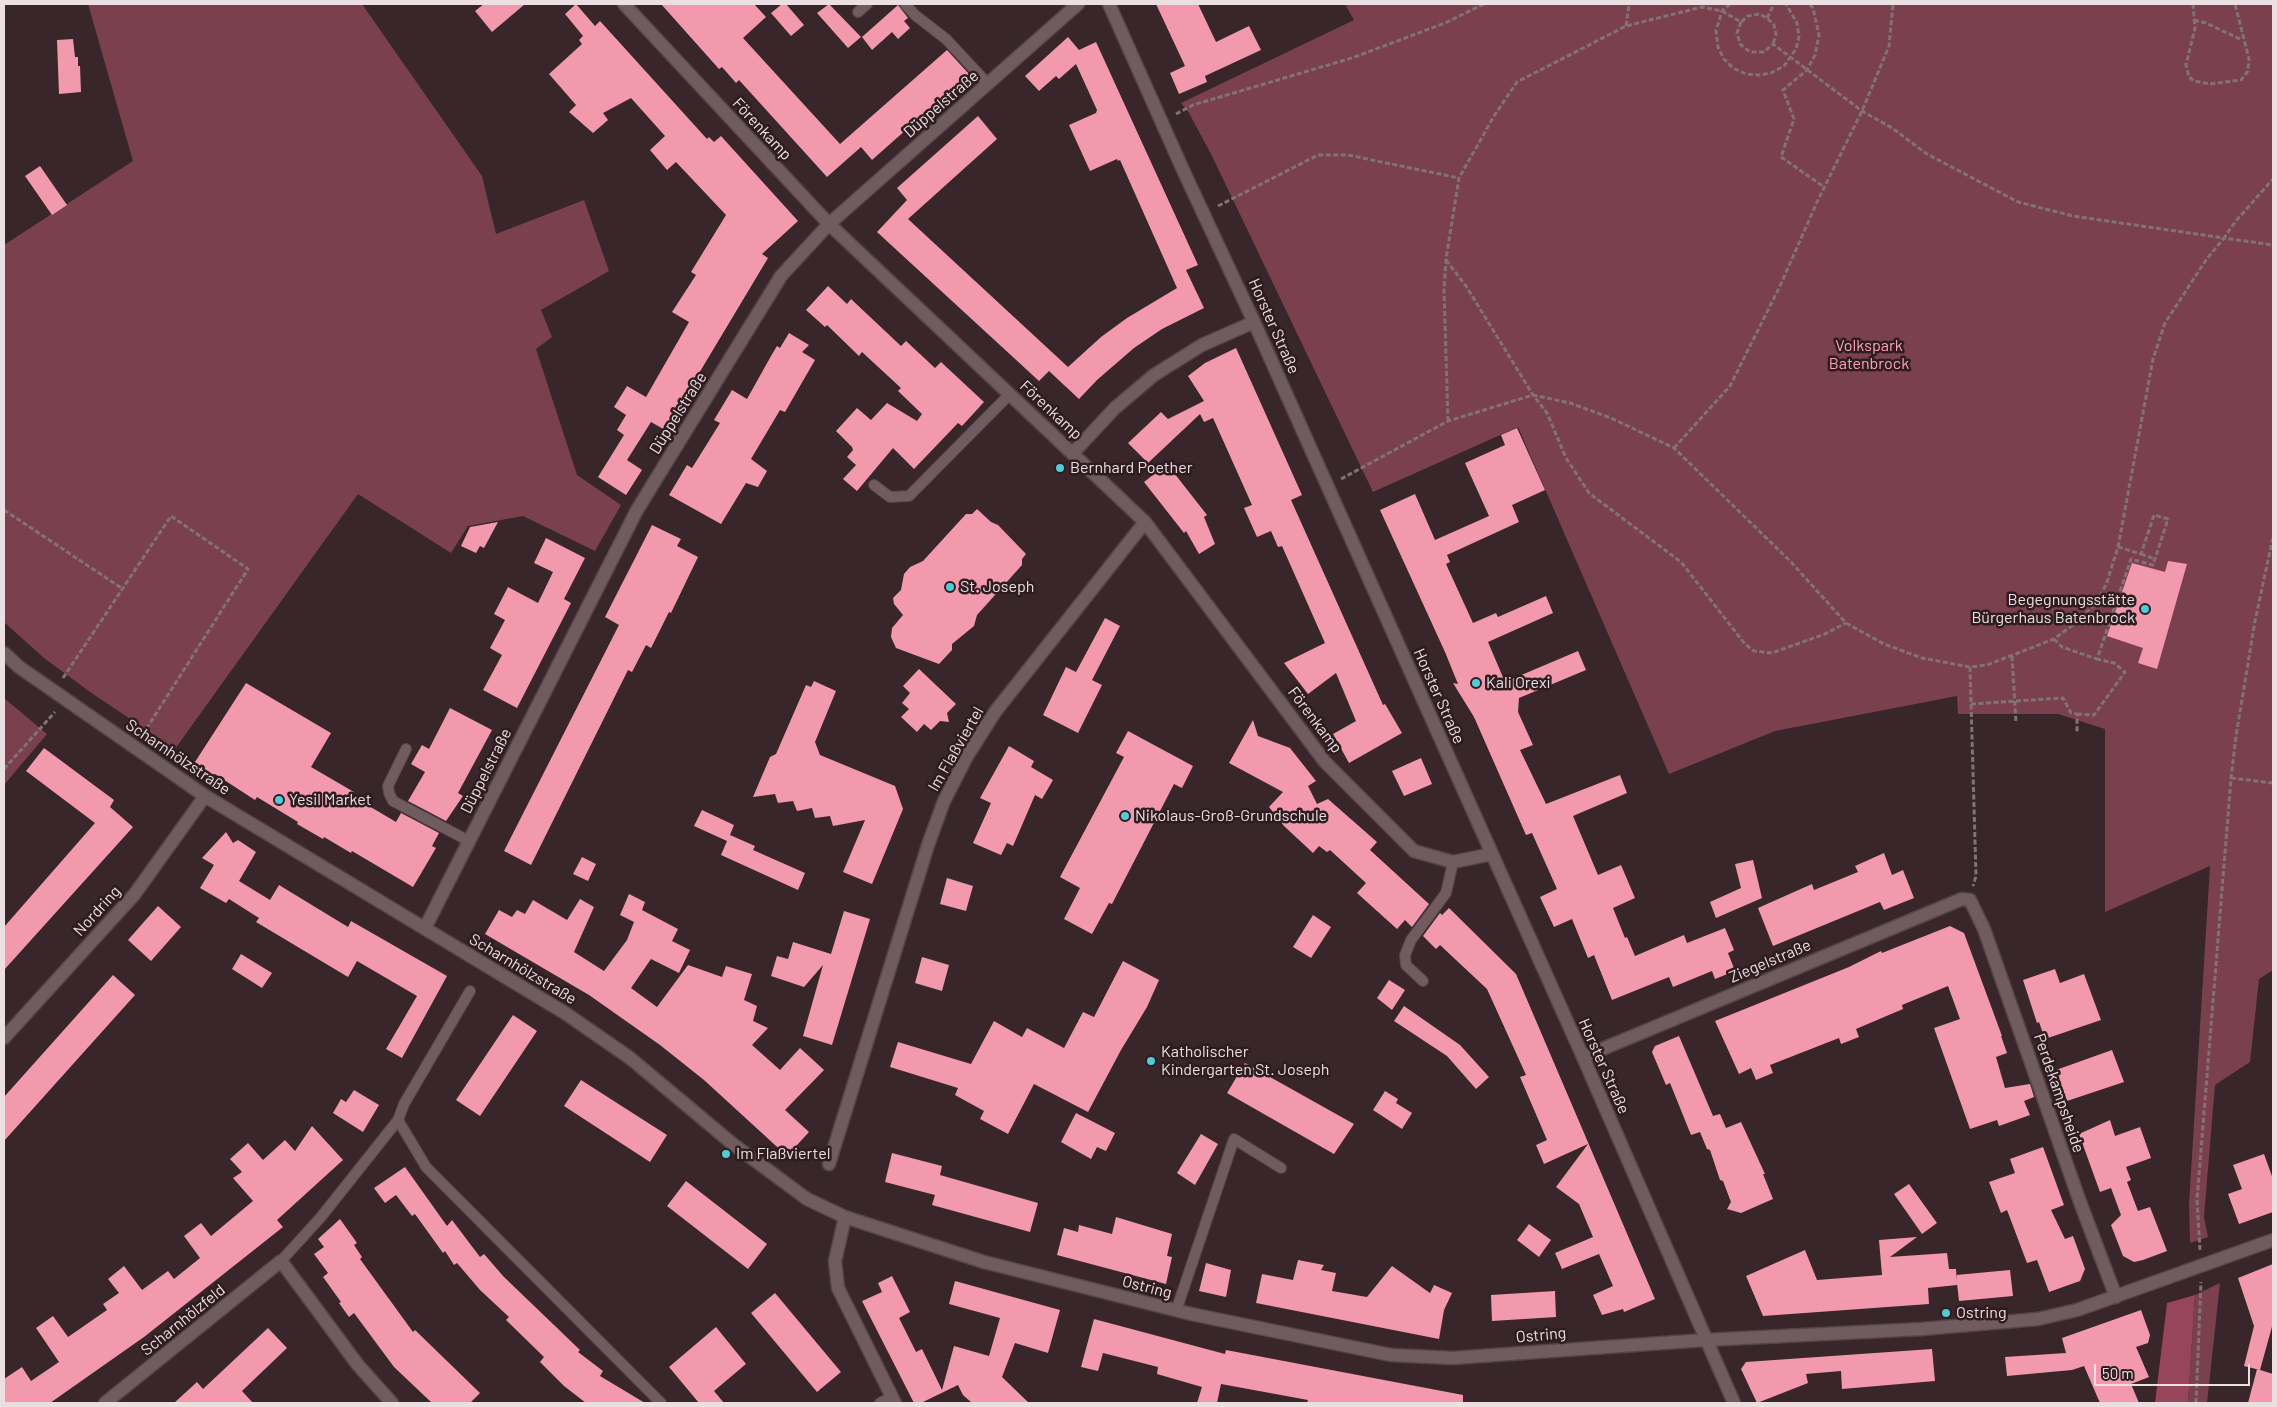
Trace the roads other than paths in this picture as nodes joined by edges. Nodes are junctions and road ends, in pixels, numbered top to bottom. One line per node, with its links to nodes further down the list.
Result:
1 (624, 4): 8 (street, Förenkamp)
2 (867, 4): 6 (lane)
3 (905, 4): 7 (lane)
4 (1078, 4): 7 (street, Düppelstraße)
5 (1109, 4): 9 (street, Horster Straße)
6 (858, 12)
7 (988, 84): 8 (street, Düppelstraße)
8 (829, 224): 10 (street, Förenkamp); 17 (street, Düppelstraße)
9 (1254, 322): 11 (street); 18 (street, Horster Straße)
10 (1010, 394): 11 (street, Förenkamp); 12 (lane)
11 (1071, 451): 13 (street, Förenkamp)
12 (874, 485)
13 (1144, 522): 19 (street, Förenkamp); 27 (street, Im Flaßviertel)
14 (4, 653): 16 (street, Scharnhölzstraße)
15 (406, 749): 17 (lane)
16 (205, 796): 21 (street, Scharnhölzstraße); 24 (street, Nordring)
17 (469, 841): 21 (street, Düppelstraße)
18 (1492, 854): 19 (street, Förenkamp); 25 (street, Horster Straße)
19 (1453, 862): 22 (lane)
20 (1970, 900): 25 (street, Ziegelstraße); 32 (street, Perdekampsheide)
21 (425, 928): 29 (street, Scharnhölzstraße)
22 (1423, 981)
23 (470, 990): 26 (lane, Scharnhölzfeld)
24 (6, 1031)
25 (1583, 1057): 34 (street, Horster Straße)
26 (398, 1120): 31 (lane, Scharnhölzfeld); 38 (lane)
27 (829, 1164)
28 (1282, 1168): 33 (lane)
29 (846, 1217): 33 (street, Ostring); 35 (street)
30 (2273, 1240): 32 (street, Ostring)
31 (281, 1261): 36 (street, Scharnhölzfeld); 37 (street)
32 (2116, 1297): 34 (street, Ostring)
33 (1176, 1310): 34 (street, Ostring)
34 (1706, 1340): 40 (street, Horster Straße)
35 (894, 1400): 39 (lane)
36 (105, 1403)
37 (392, 1403)
38 (661, 1403)
39 (880, 1403)
40 (1734, 1403)

